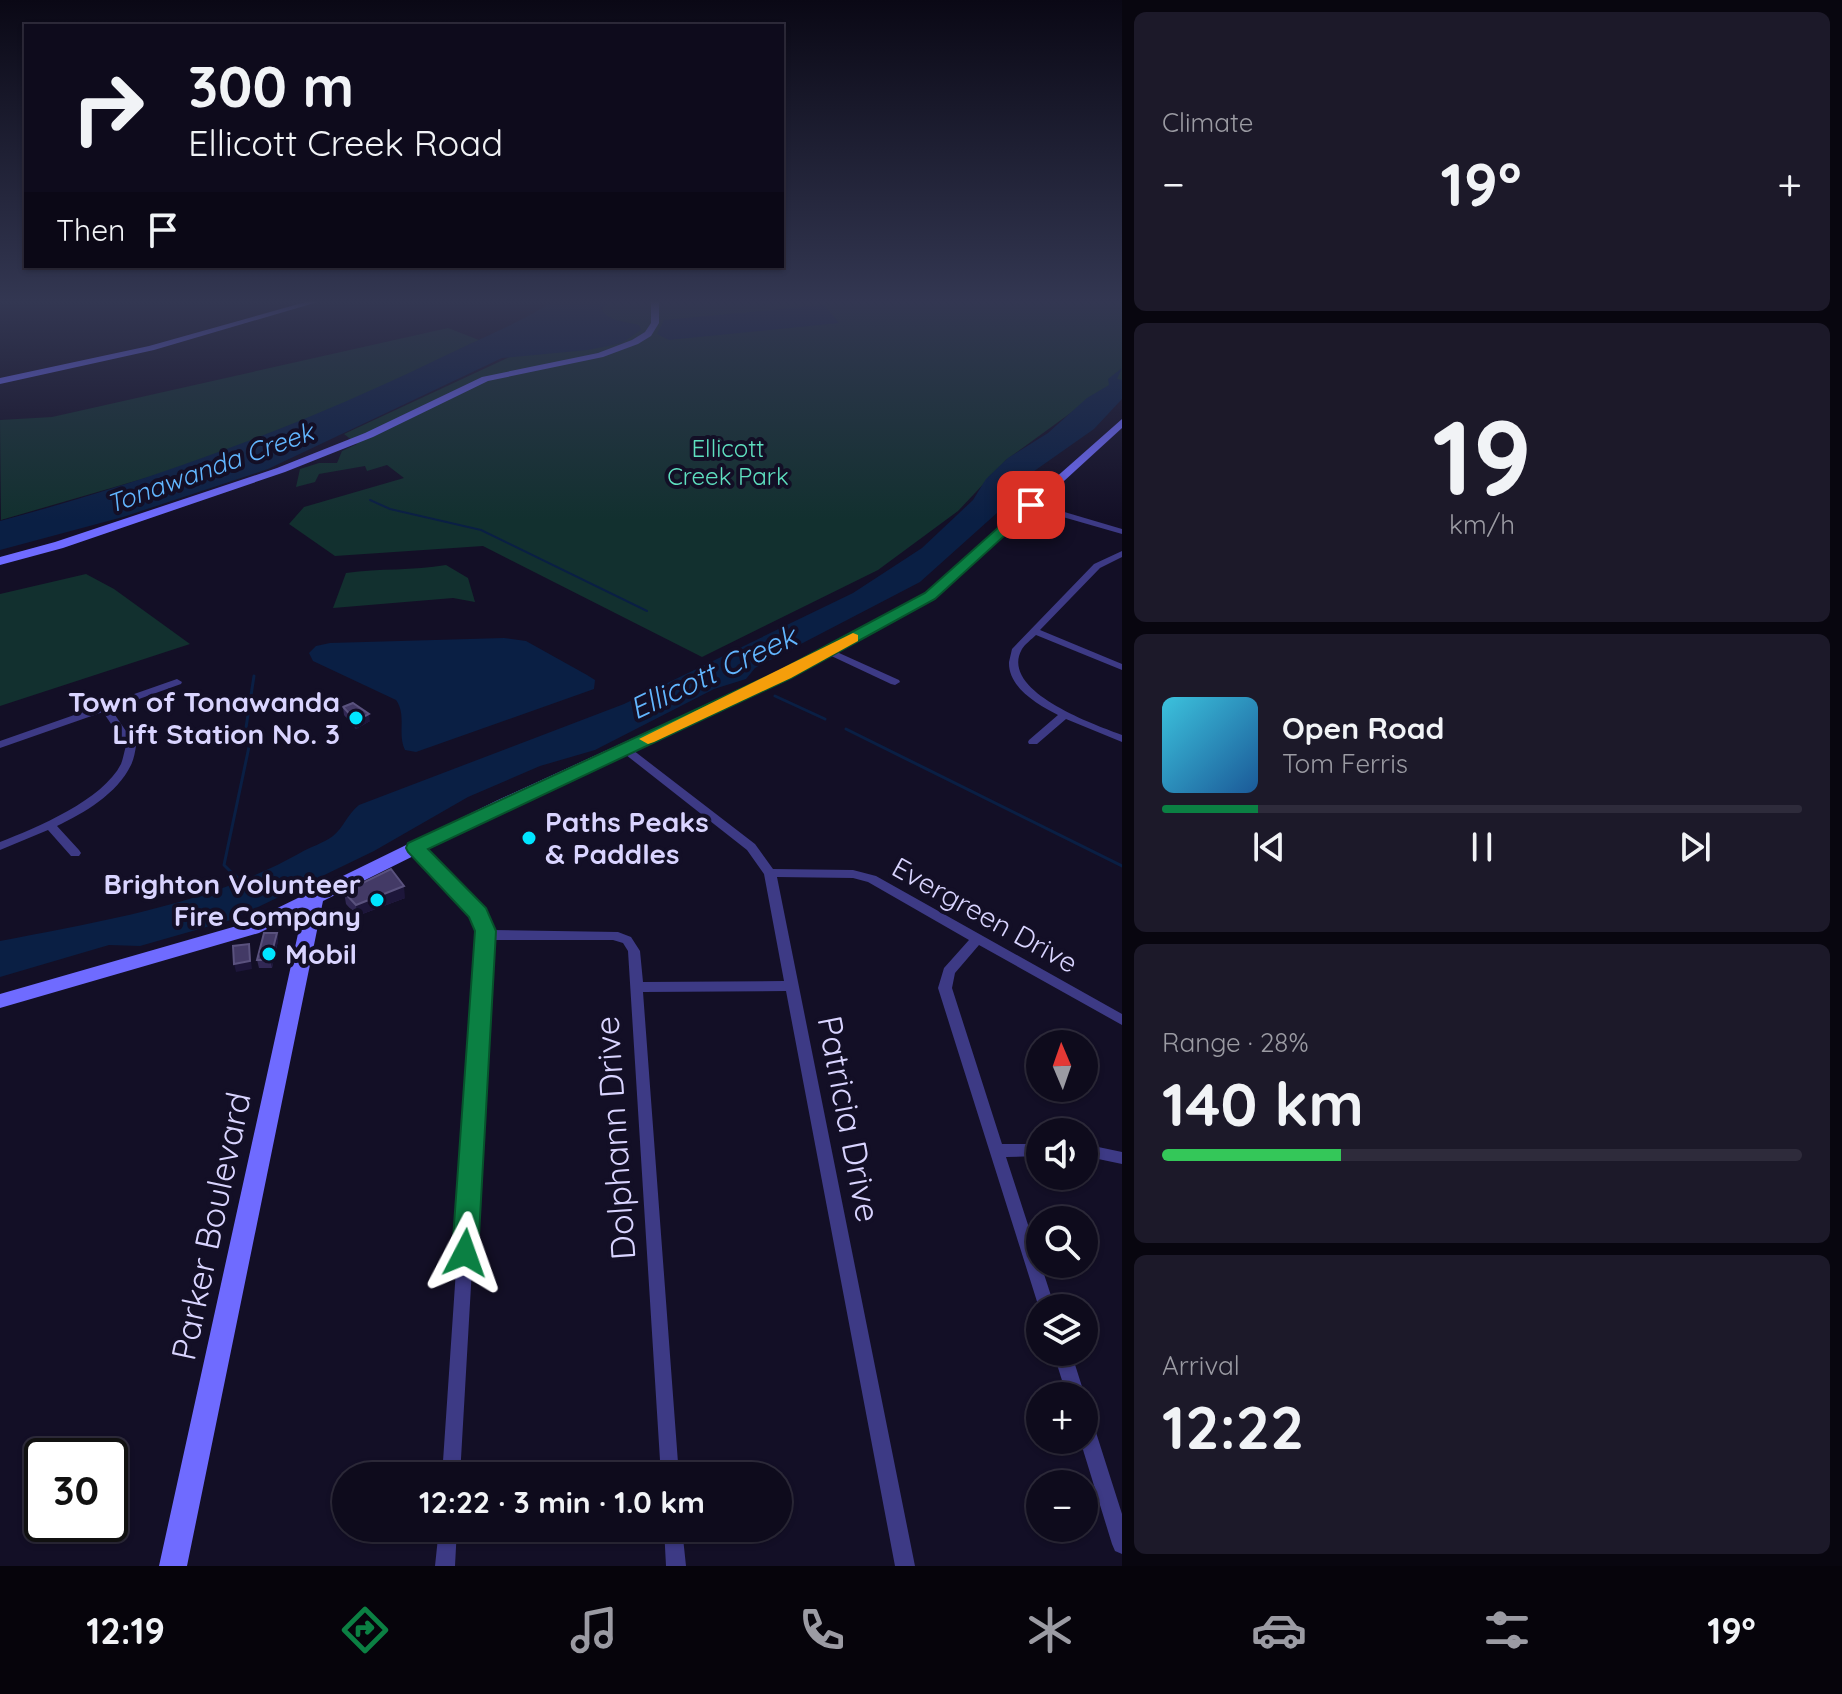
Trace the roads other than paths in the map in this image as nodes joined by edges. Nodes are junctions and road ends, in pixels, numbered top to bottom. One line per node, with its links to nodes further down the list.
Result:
1 (32, 374): 3 (street)
2 (509, 374): 8 (street)
3 (0, 381)
4 (1122, 422): 5 (street)
5 (1031, 505): 6 (street); 10 (street)
6 (1122, 532)
7 (1122, 554): 9 (street)
8 (0, 561)
9 (1034, 631): 11 (street); 15 (street)
10 (828, 651): 13 (street); 19 (street)
11 (1122, 667)
12 (177, 682): 14 (street)
13 (895, 682)
14 (105, 708): 18 (street); 20 (street)
15 (1066, 714): 16 (street); 17 (street)
16 (1122, 739)
17 (1033, 742)
18 (0, 745)
19 (625, 749): 22 (street); 24 (street, Patricia Drive)
20 (49, 825): 21 (street); 23 (street)
21 (0, 846)
22 (415, 848): 25 (street); 26 (street)
23 (75, 853)
24 (770, 873): 27 (street, Evergreen Drive); 28 (street, Patricia Drive)
25 (314, 900): 30 (street); 43 (street, Parker Boulevard)
26 (486, 935): 29 (street, Dolphann Drive); 38 (street)
27 (978, 938): 31 (street, Evergreen Drive); 33 (street)
28 (792, 986): 29 (street); 46 (street, Patricia Drive)
29 (637, 987): 39 (street, Dolphann Drive)
30 (0, 1001)
31 (1122, 1020)
32 (1026, 1150): 33 (street)
33 (997, 1151): 36 (street)
34 (1098, 1153): 35 (street)
35 (1122, 1158)
36 (1043, 1294)
37 (1094, 1454): 42 (street)
38 (452, 1462)
39 (669, 1462)
40 (447, 1542): 44 (street)
41 (674, 1542): 45 (street)
42 (1122, 1544)
43 (173, 1566)
44 (445, 1566)
45 (676, 1566)
46 (905, 1566)

